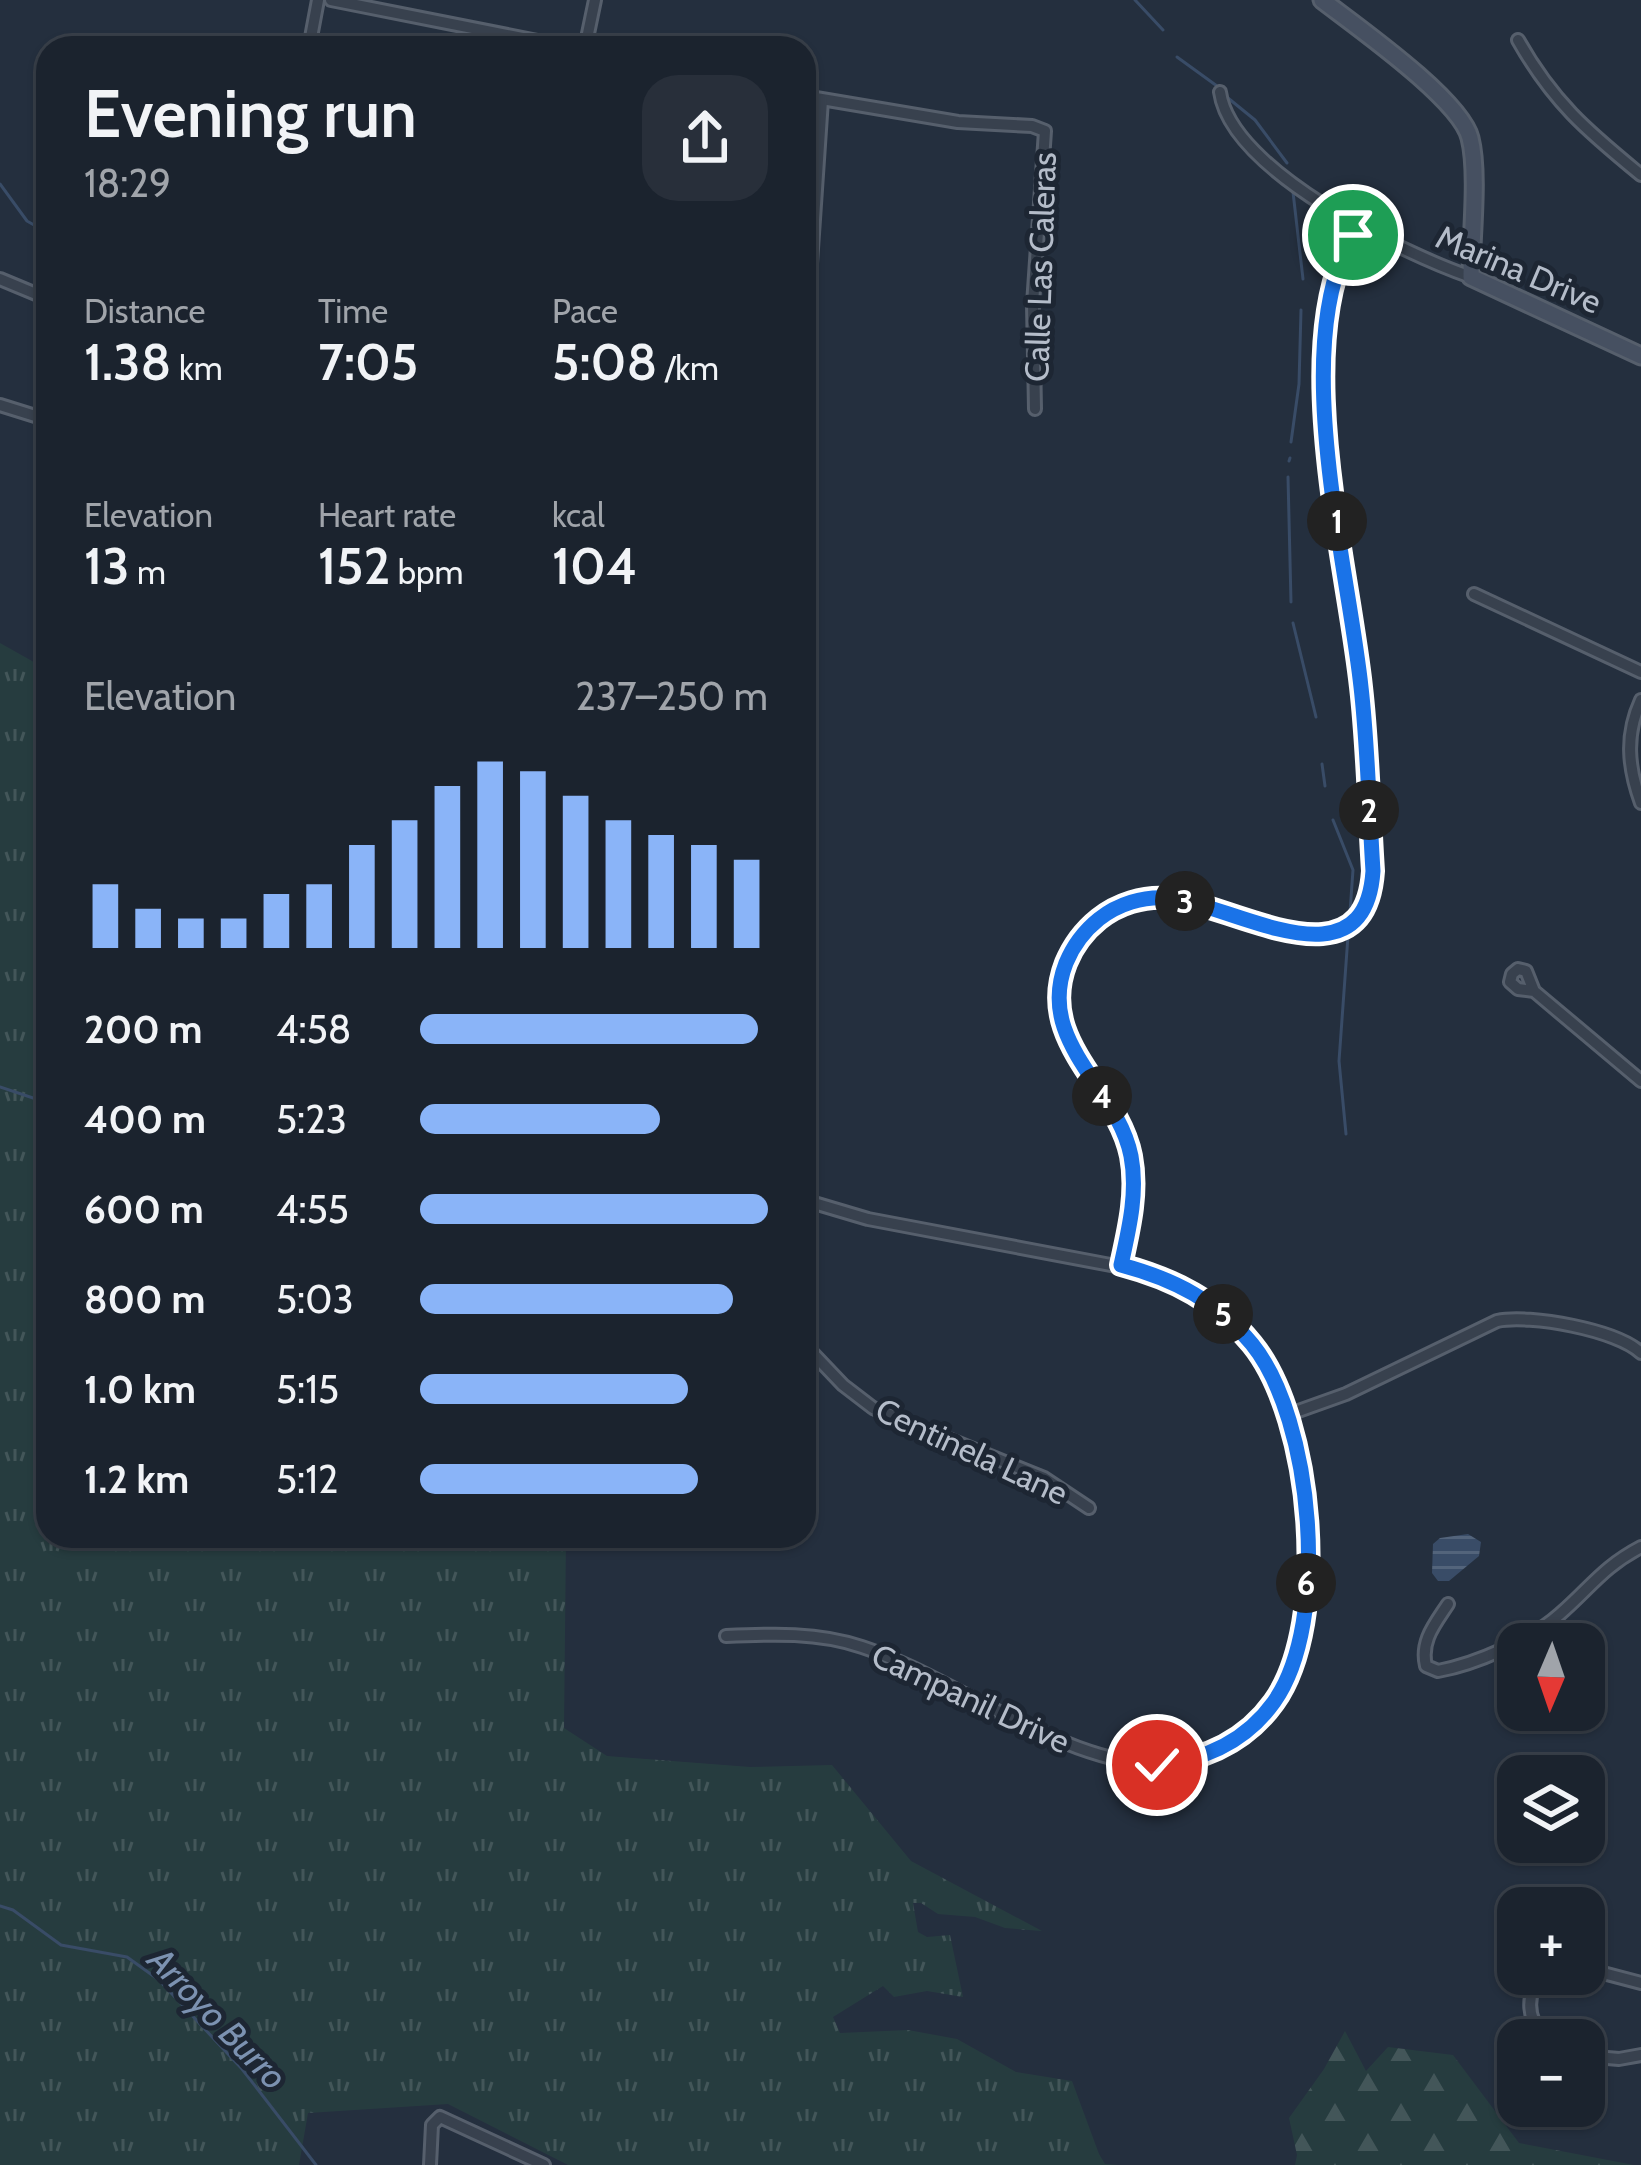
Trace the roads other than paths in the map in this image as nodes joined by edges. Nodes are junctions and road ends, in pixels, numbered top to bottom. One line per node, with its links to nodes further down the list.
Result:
1 (318, 0): 5 (street)
2 (331, 0): 6 (street)
3 (595, 0): 7 (street)
4 (1322, 0): 15 (street)
5 (311, 36)
6 (512, 36)
7 (588, 36)
8 (1518, 40): 12 (street)
9 (1220, 92): 14 (street, Marina Drive)
10 (816, 99): 11 (street)
11 (823, 100): 13 (street); 20 (street, Calle Las Caleras)
12 (1641, 175)
13 (816, 199)
14 (1357, 227): 15 (street, Marina Drive); 29 (street)
15 (1471, 277): 18 (street, Marina Drive)
16 (0, 279): 17 (street)
17 (36, 293)
18 (1641, 356)
19 (0, 405): 21 (street)
20 (1035, 409)
21 (36, 416)
22 (1474, 593): 23 (street)
23 (1641, 672)
24 (1641, 700): 25 (street)
25 (1641, 803)
26 (1534, 991): 27 (street)
27 (1641, 1081)
28 (816, 1204): 29 (street, Campanil Drive)
29 (1121, 1265): 32 (street, Campanil Drive)
30 (1641, 1353): 32 (street)
31 (816, 1357): 33 (street, Centinela Lane)
32 (1290, 1414): 36 (street, Campanil Drive)
33 (1089, 1508)
34 (1641, 1546): 35 (street)
35 (1448, 1604)
36 (726, 1636)
37 (1605, 1974): 38 (street)
38 (1641, 1983)
39 (1641, 2055): 40 (street)
40 (1605, 2058)
41 (430, 2165): 42 (street)
42 (544, 2165)

